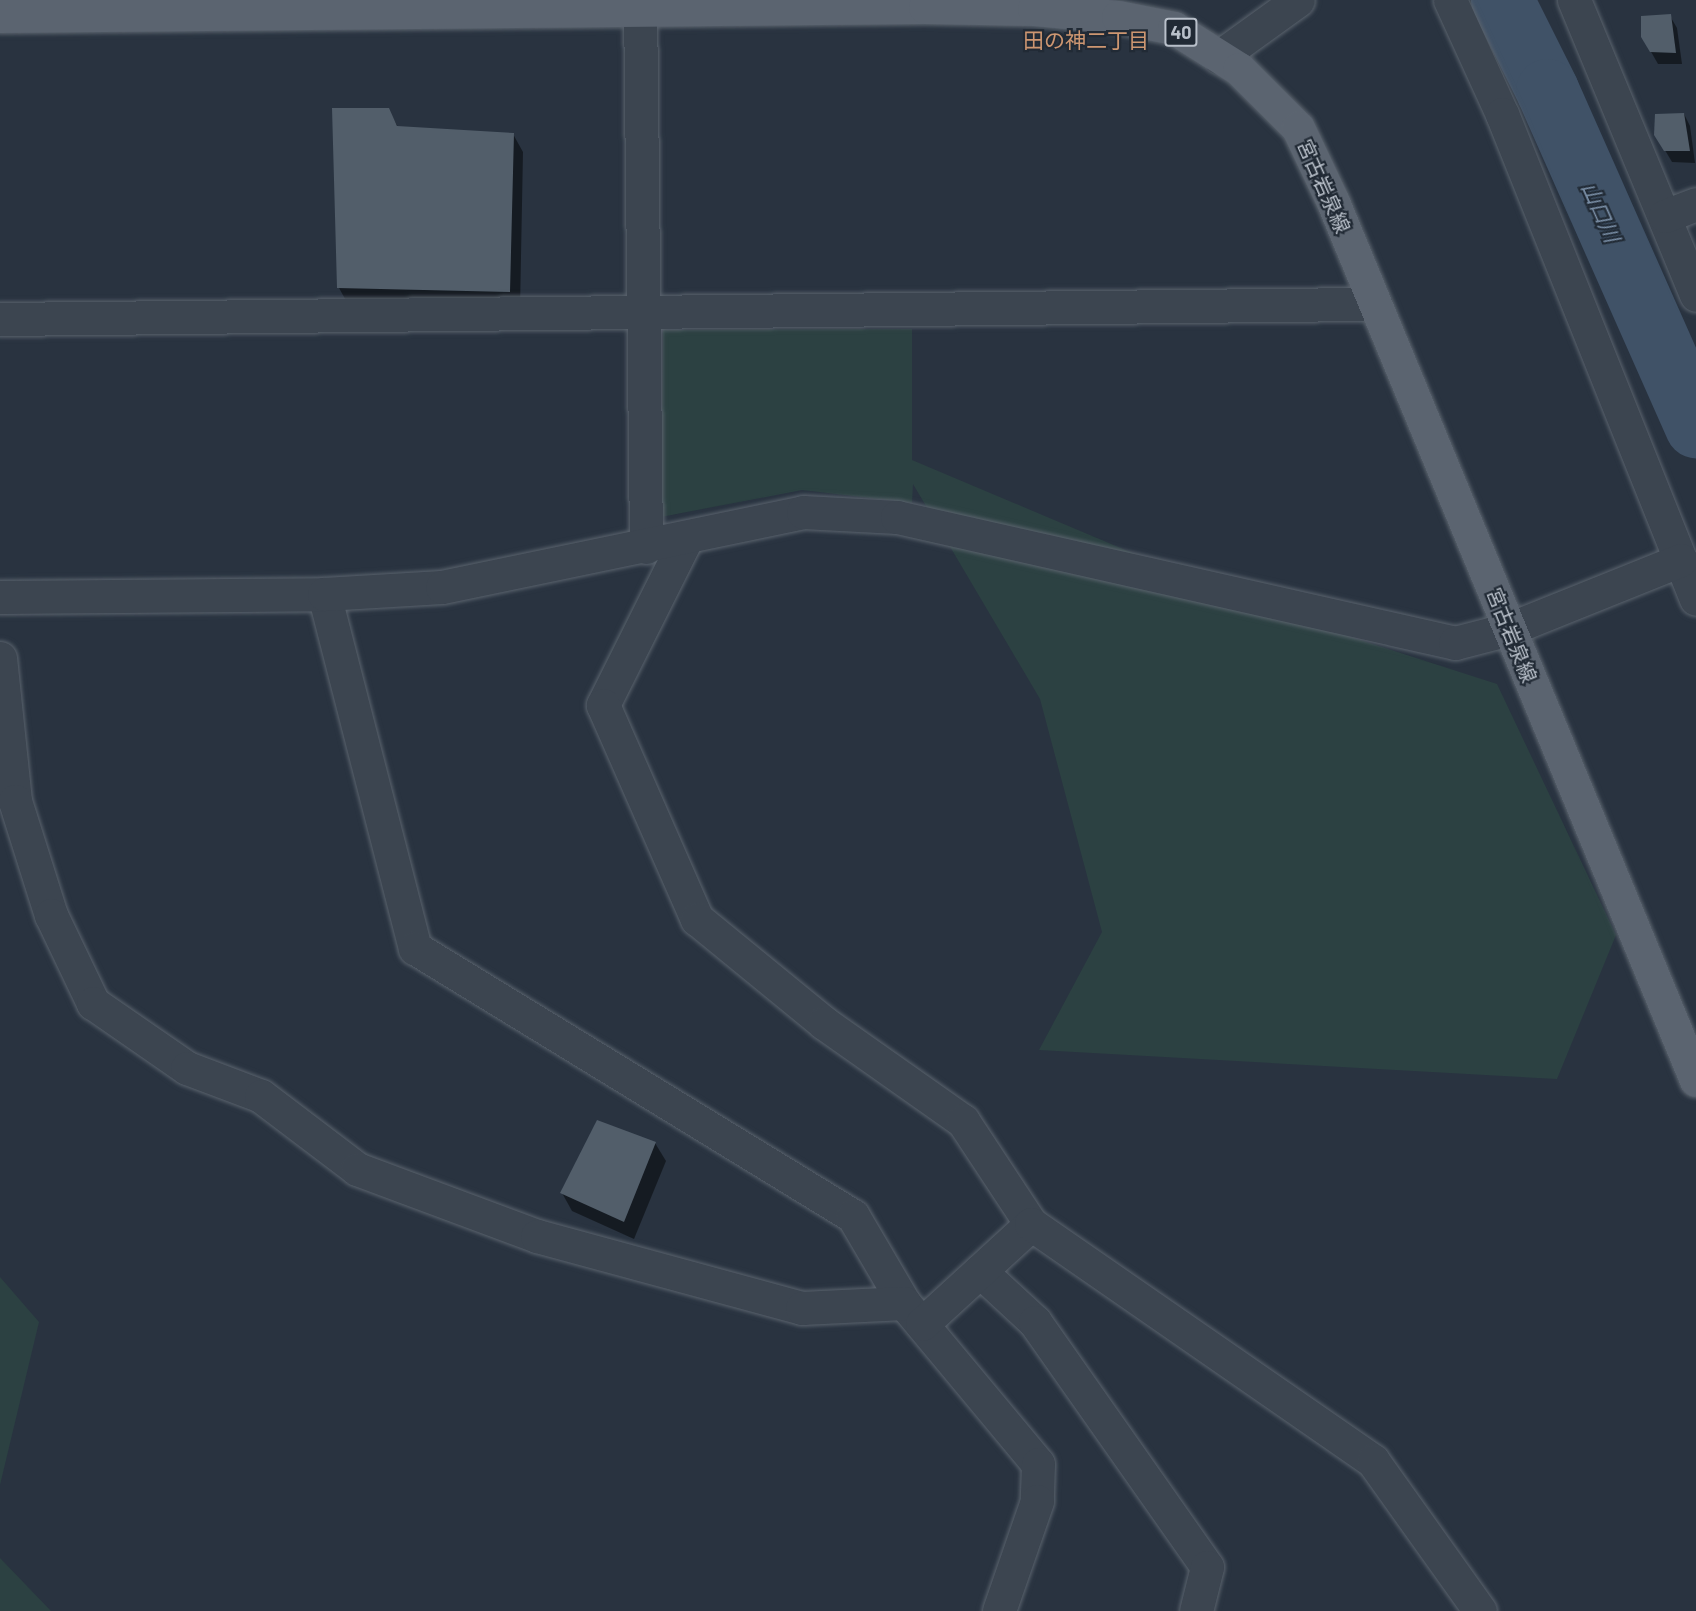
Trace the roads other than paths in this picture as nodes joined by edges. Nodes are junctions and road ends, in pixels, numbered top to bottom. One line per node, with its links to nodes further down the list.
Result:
1 (1298, 0): 6 (street)
2 (1450, 0): 15 (street)
3 (1574, 0): 8 (street)
4 (640, 5): 5 (main road, 宮古岩泉線 / 40); 6 (main road, 宮古岩泉線 / 40); 11 (street)
5 (0, 16)
6 (1219, 57): 10 (main road, 宮古岩泉線 / 40)
7 (1696, 204): 8 (street)
8 (1665, 216): 9 (street)
9 (1696, 295)
10 (1375, 304): 11 (street); 19 (main road, 宮古岩泉線 / 40)
11 (644, 313): 12 (street); 14 (street)
12 (0, 319)
13 (687, 537): 14 (street); 19 (street); 22 (street)
14 (646, 547): 16 (street)
15 (1681, 560): 18 (street); 19 (street)
16 (324, 594): 17 (street); 24 (street)
17 (0, 597)
18 (1696, 599)
19 (1509, 629): 21 (main road, 宮古岩泉線 / 40)
20 (0, 658): 24 (street)
21 (1696, 1080)
22 (1031, 1224): 23 (street); 27 (street)
23 (980, 1270): 24 (street); 26 (street)
24 (913, 1314): 25 (street)
25 (999, 1611)
26 (1196, 1611)
27 (1480, 1611)

